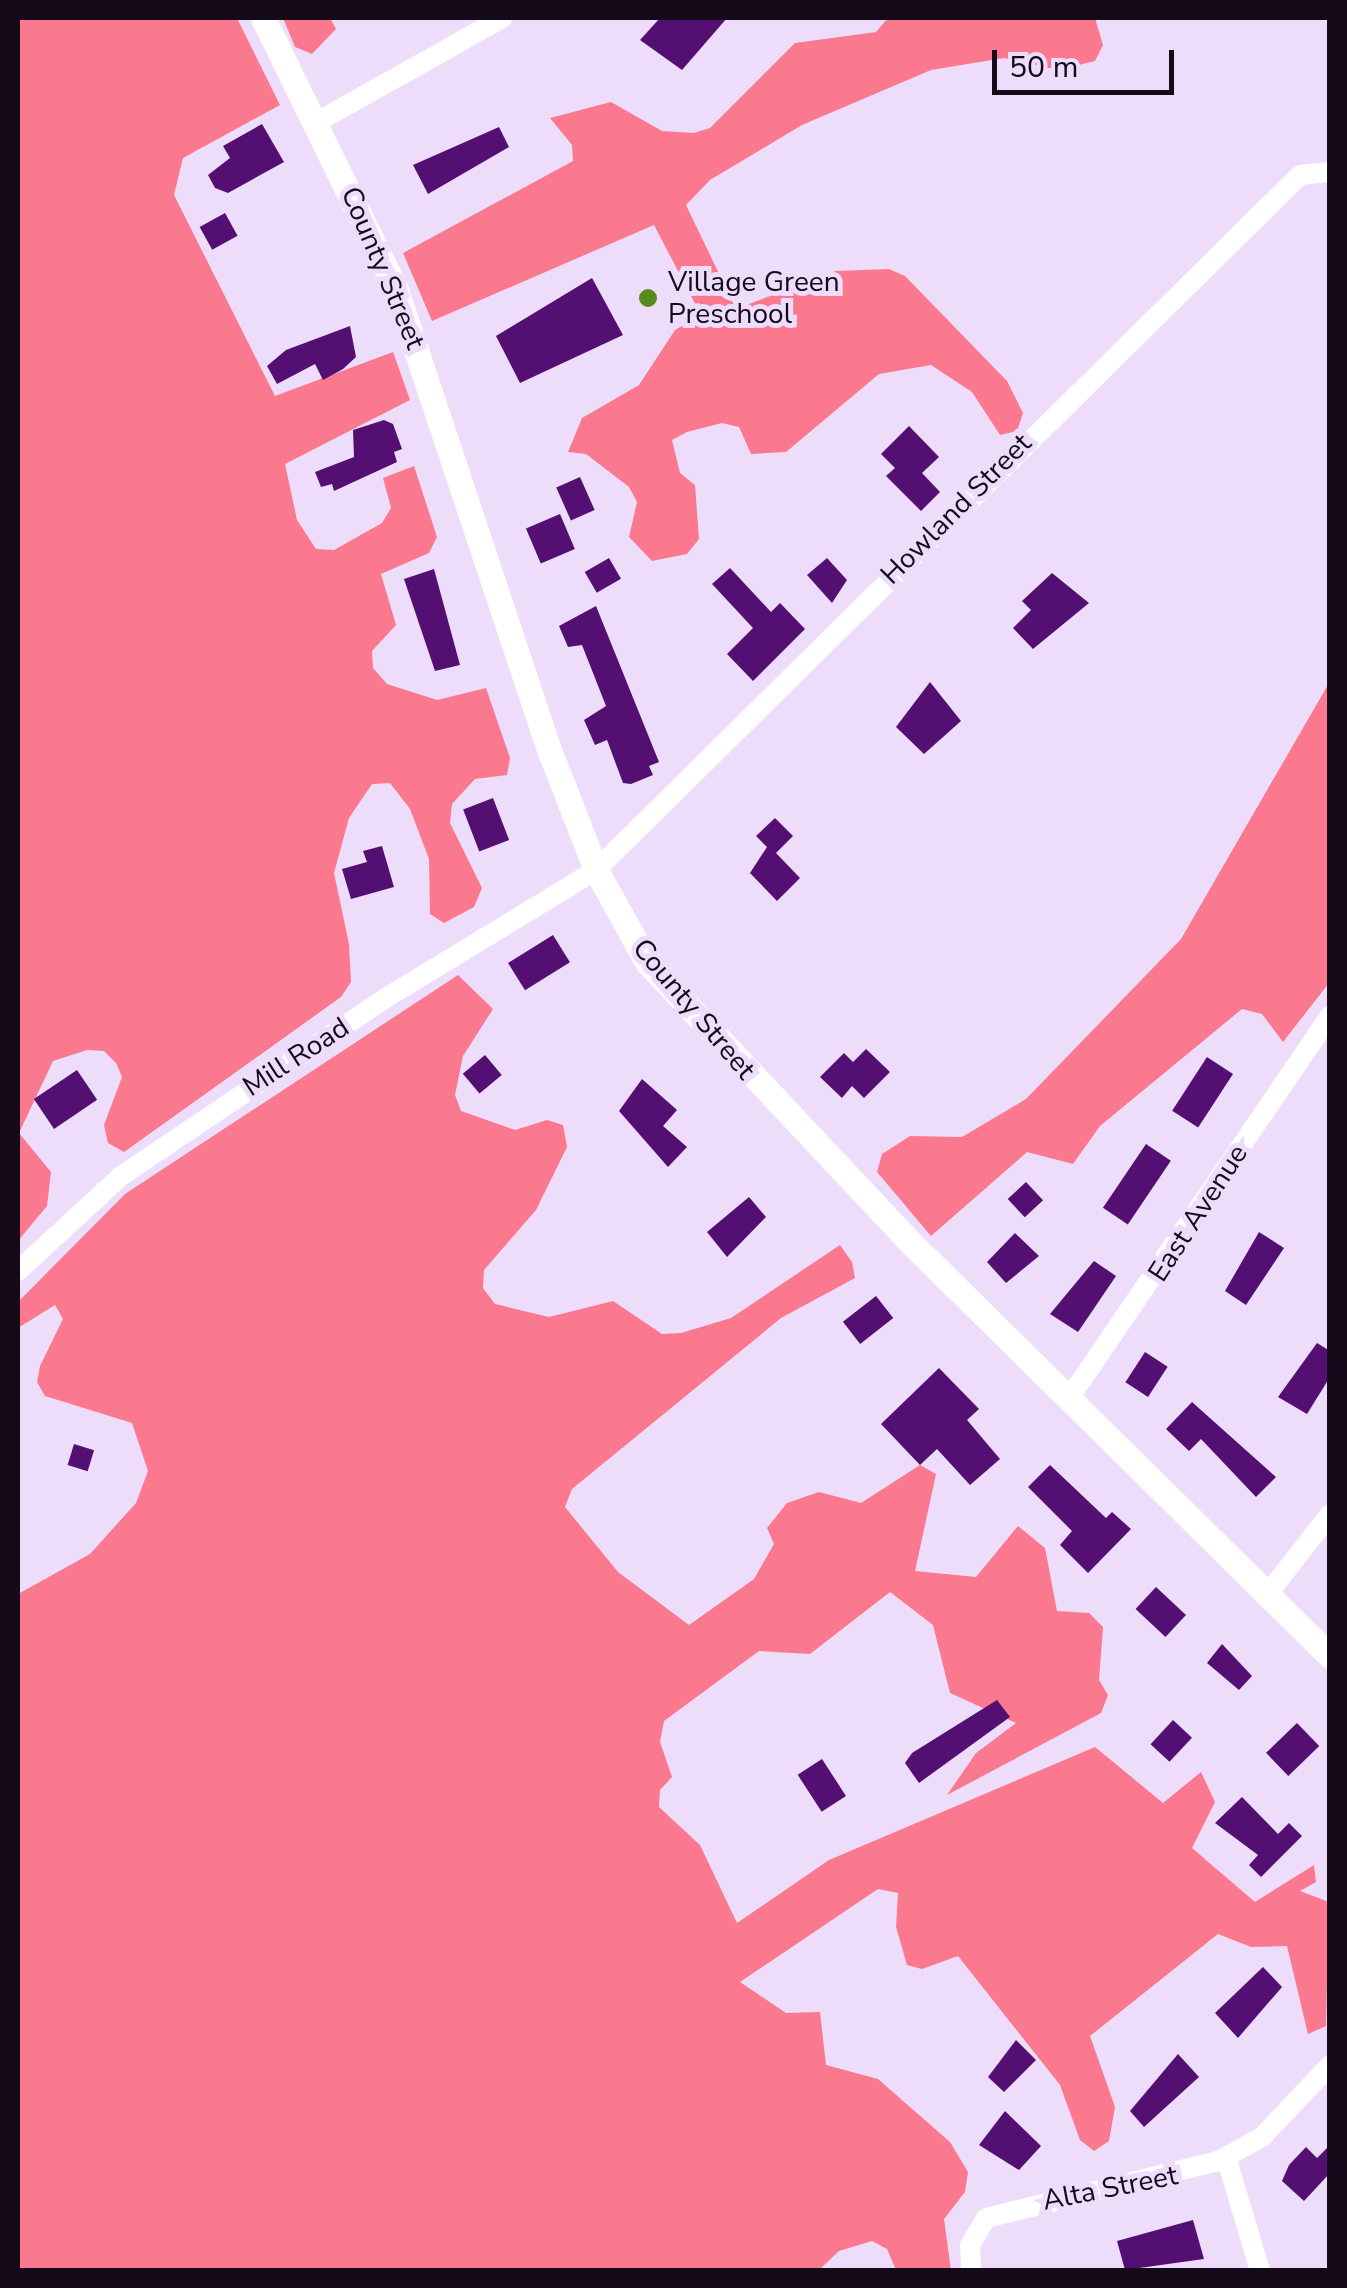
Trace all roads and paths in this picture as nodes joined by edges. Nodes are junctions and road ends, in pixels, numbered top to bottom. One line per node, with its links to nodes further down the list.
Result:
1 (262, 18): 3 (street, County Street)
2 (502, 18): 3 (street)
3 (317, 122): 5 (street, County Street)
4 (1330, 172): 5 (street, Howland Street)
5 (596, 870): 7 (street, Mill Road); 8 (street, County Street)
6 (1326, 1021): 8 (street, East Avenue)
7 (18, 1271)
8 (1070, 1397): 10 (street, County Street)
9 (1330, 1514): 10 (street)
10 (1266, 1596): 11 (street, County Street)
11 (1330, 1656)
12 (1330, 2065): 13 (street, Alta Street)
13 (1226, 2157): 14 (street, Alta Street); 15 (street)
14 (971, 2270)
15 (1260, 2270)

